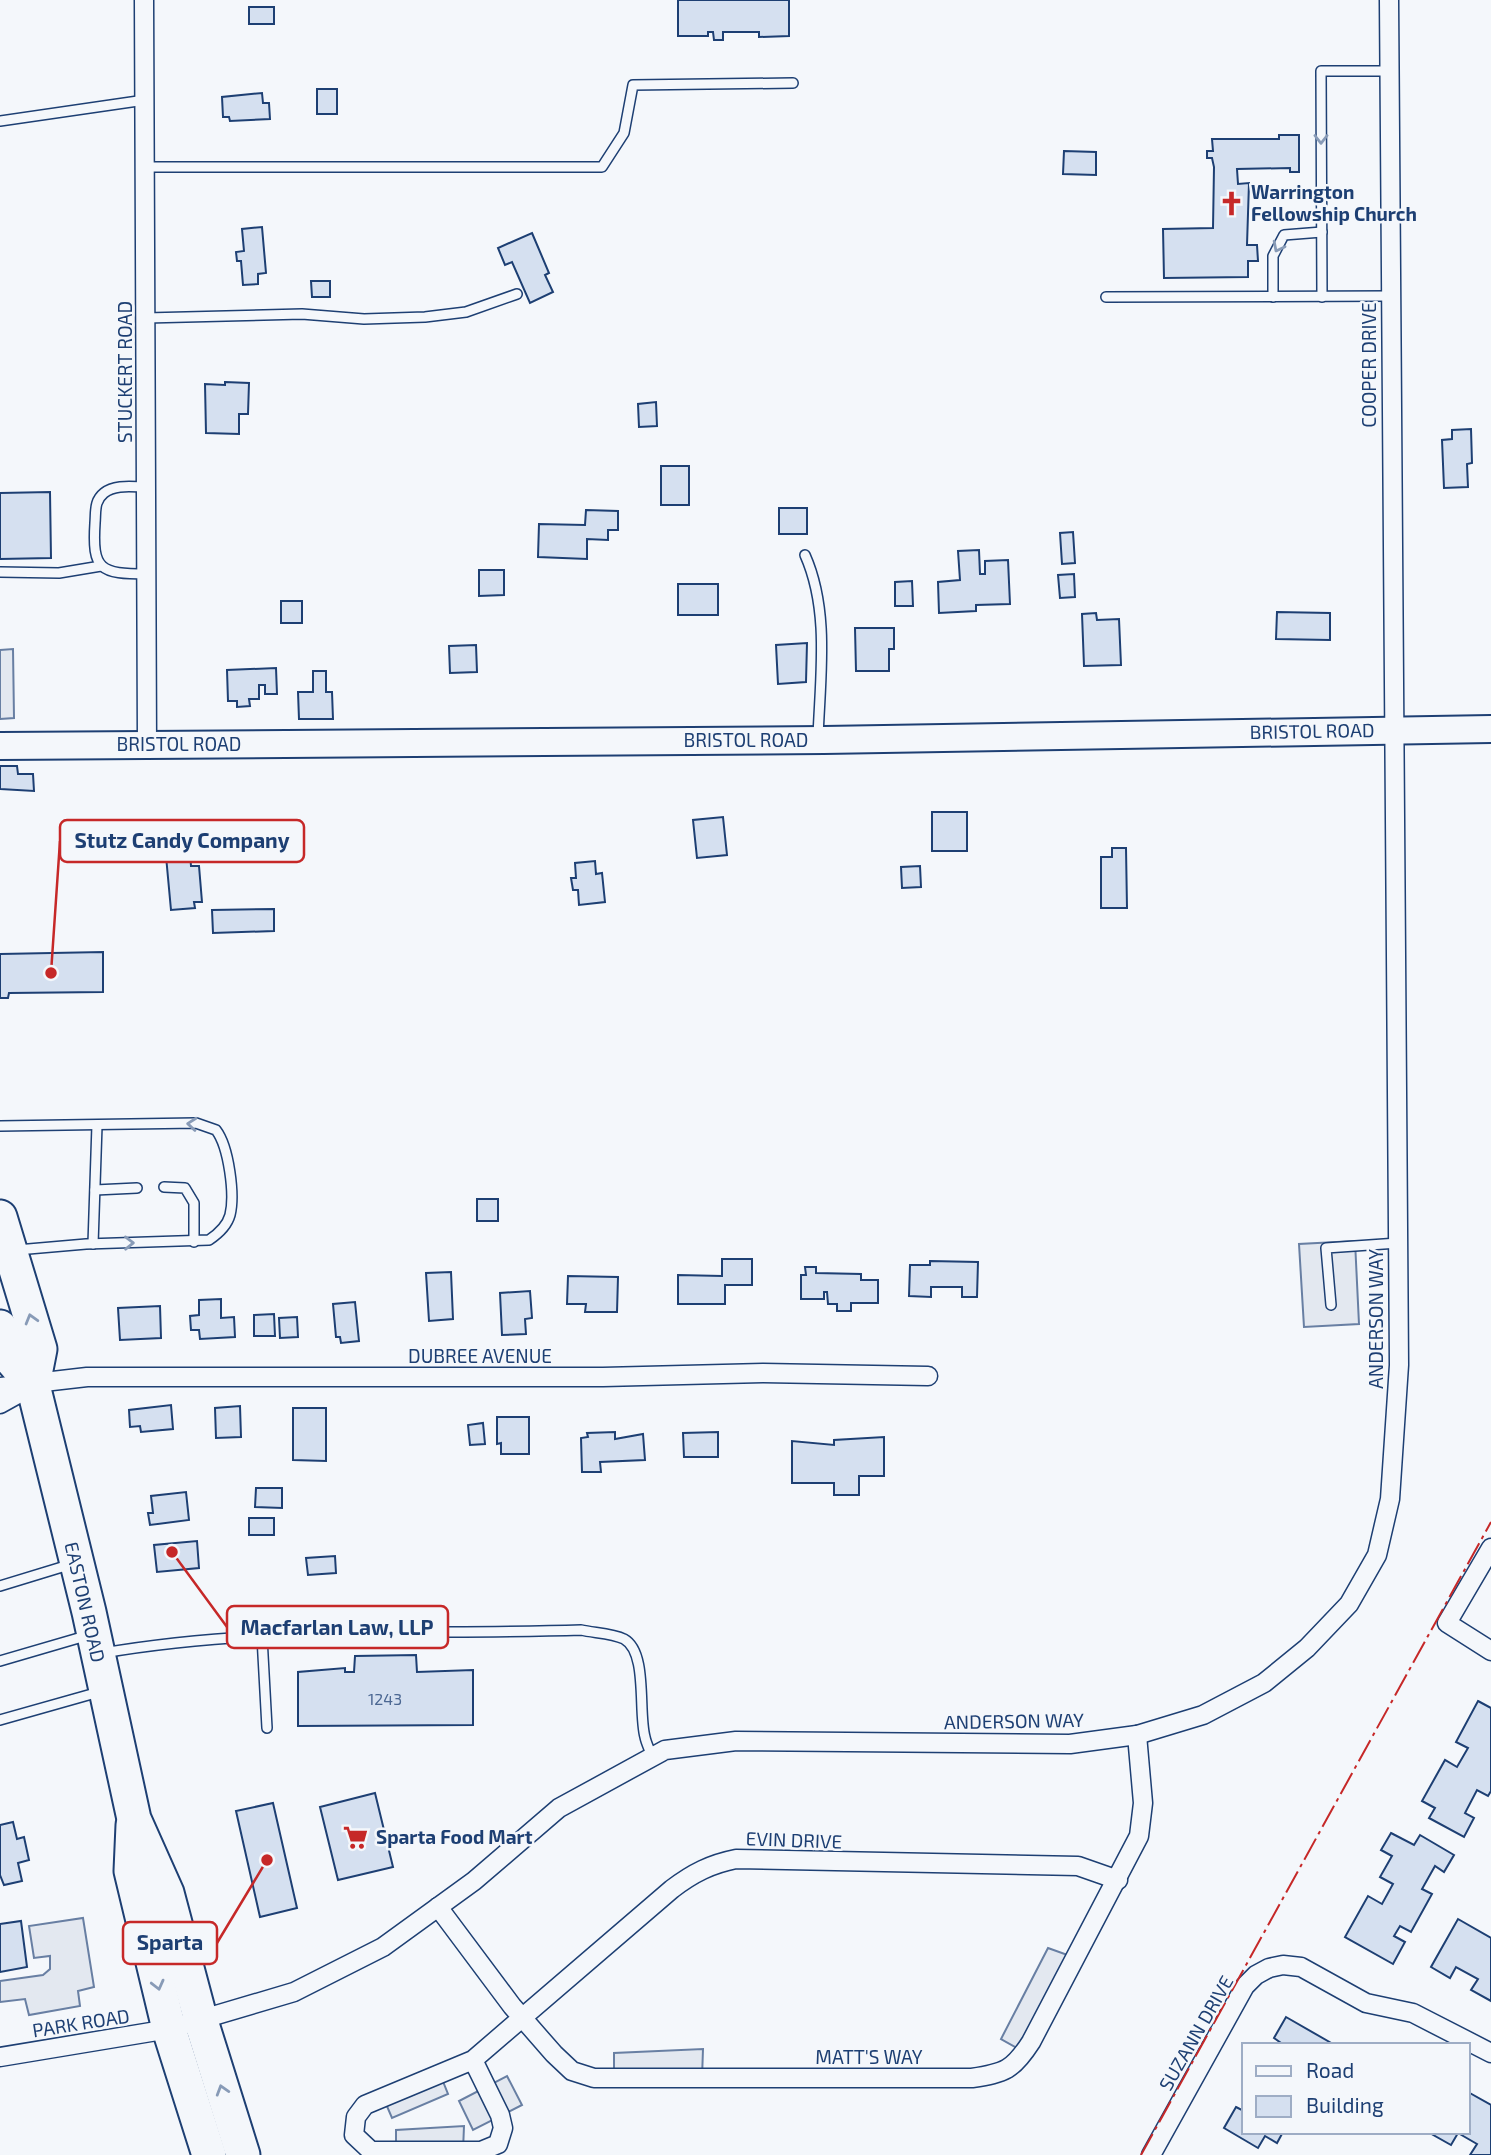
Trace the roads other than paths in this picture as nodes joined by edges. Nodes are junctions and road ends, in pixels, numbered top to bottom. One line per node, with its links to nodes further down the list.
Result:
1 (144, 0): 5 (street, STUCKERT ROAD)
2 (1388, 0): 3 (street, COOPER DRIVE)
3 (1389, 71): 8 (lane, one-way to 8); 10 (street, COOPER DRIVE)
4 (793, 83): 7 (lane)
5 (145, 100): 6 (lane); 7 (street, STUCKERT ROAD)
6 (0, 121)
7 (145, 167): 14 (street, STUCKERT ROAD)
8 (1322, 232): 12 (lane, one-way to 12); 13 (lane)
9 (517, 294): 14 (lane)
10 (1390, 296): 13 (lane); 21 (street, COOPER DRIVE)
11 (1106, 297): 12 (lane)
12 (1273, 297): 13 (lane)
13 (1322, 297)
14 (146, 318): 15 (street, STUCKERT ROAD)
15 (146, 486): 17 (lane); 19 (street, STUCKERT ROAD)
16 (805, 555): 22 (lane)
17 (101, 566): 18 (lane); 19 (lane)
18 (0, 572)
19 (146, 574): 23 (street, STUCKERT ROAD)
20 (1491, 729): 21 (main road, BRISTOL ROAD)
21 (1392, 730): 22 (main road, BRISTOL ROAD); 33 (street, ANDERSON WAY)
22 (817, 740): 23 (main road, BRISTOL ROAD)
23 (147, 744): 24 (main road, BRISTOL ROAD)
24 (0, 746)
25 (97, 1125): 26 (lane); 29 (lane); 31 (lane, one-way to 25)
26 (0, 1126)
27 (164, 1187): 31 (lane)
28 (136, 1188): 29 (lane)
29 (95, 1190): 32 (lane)
30 (0, 1217): 34 (highway, EASTON ROAD)
31 (194, 1242): 32 (lane, one-way to 31)
32 (93, 1244): 34 (lane)
33 (1398, 1244): 35 (lane); 51 (street, ANDERSON WAY)
34 (12, 1251): 38 (highway, EASTON ROAD, one-way to 34)
35 (1331, 1306)
36 (0, 1327): 38 (highway, EASTON ROAD)
37 (928, 1376): 38 (street, DUBREE AVENUE)
38 (33, 1385): 39 (street, DUBREE AVENUE); 40 (street); 42 (highway, EASTON ROAD)
39 (0, 1387)
40 (0, 1404)
41 (1491, 1548): 46 (street)
42 (77, 1562): 43 (lane); 45 (highway, EASTON ROAD)
43 (0, 1586)
44 (262, 1637): 45 (lane); 50 (lane); 52 (lane)
45 (96, 1644): 47 (lane); 48 (highway, EASTON ROAD)
46 (1491, 1651)
47 (0, 1661)
48 (104, 1691): 49 (lane); 53 (highway, EASTON ROAD)
49 (0, 1720)
50 (267, 1728)
51 (1138, 1735): 52 (street, ANDERSON WAY); 54 (street, MATT'S WAY)
52 (652, 1757): 55 (street, ANDERSON WAY)
53 (134, 1819): 57 (highway, EASTON ROAD); 58 (highway, EASTON ROAD, one-way to 58)
54 (1118, 1881): 56 (street, EVIN DRIVE); 56 (street, MATT'S WAY)
55 (438, 1907): 56 (street, MATT'S WAY); 57 (street, ANDERSON WAY)
56 (521, 2018): 61 (street, EVIN DRIVE)
57 (201, 2021): 58 (street, ANDERSON WAY); 63 (highway, EASTON ROAD, one-way to 57)
58 (169, 2029): 60 (street, PARK ROAD); 62 (highway, EASTON ROAD)
59 (1491, 2053): 64 (street, SUZANN DRIVE)
60 (0, 2057)
61 (473, 2060): 61 (street, EVIN DRIVE)
62 (209, 2155)
63 (243, 2155)
64 (1151, 2155)

